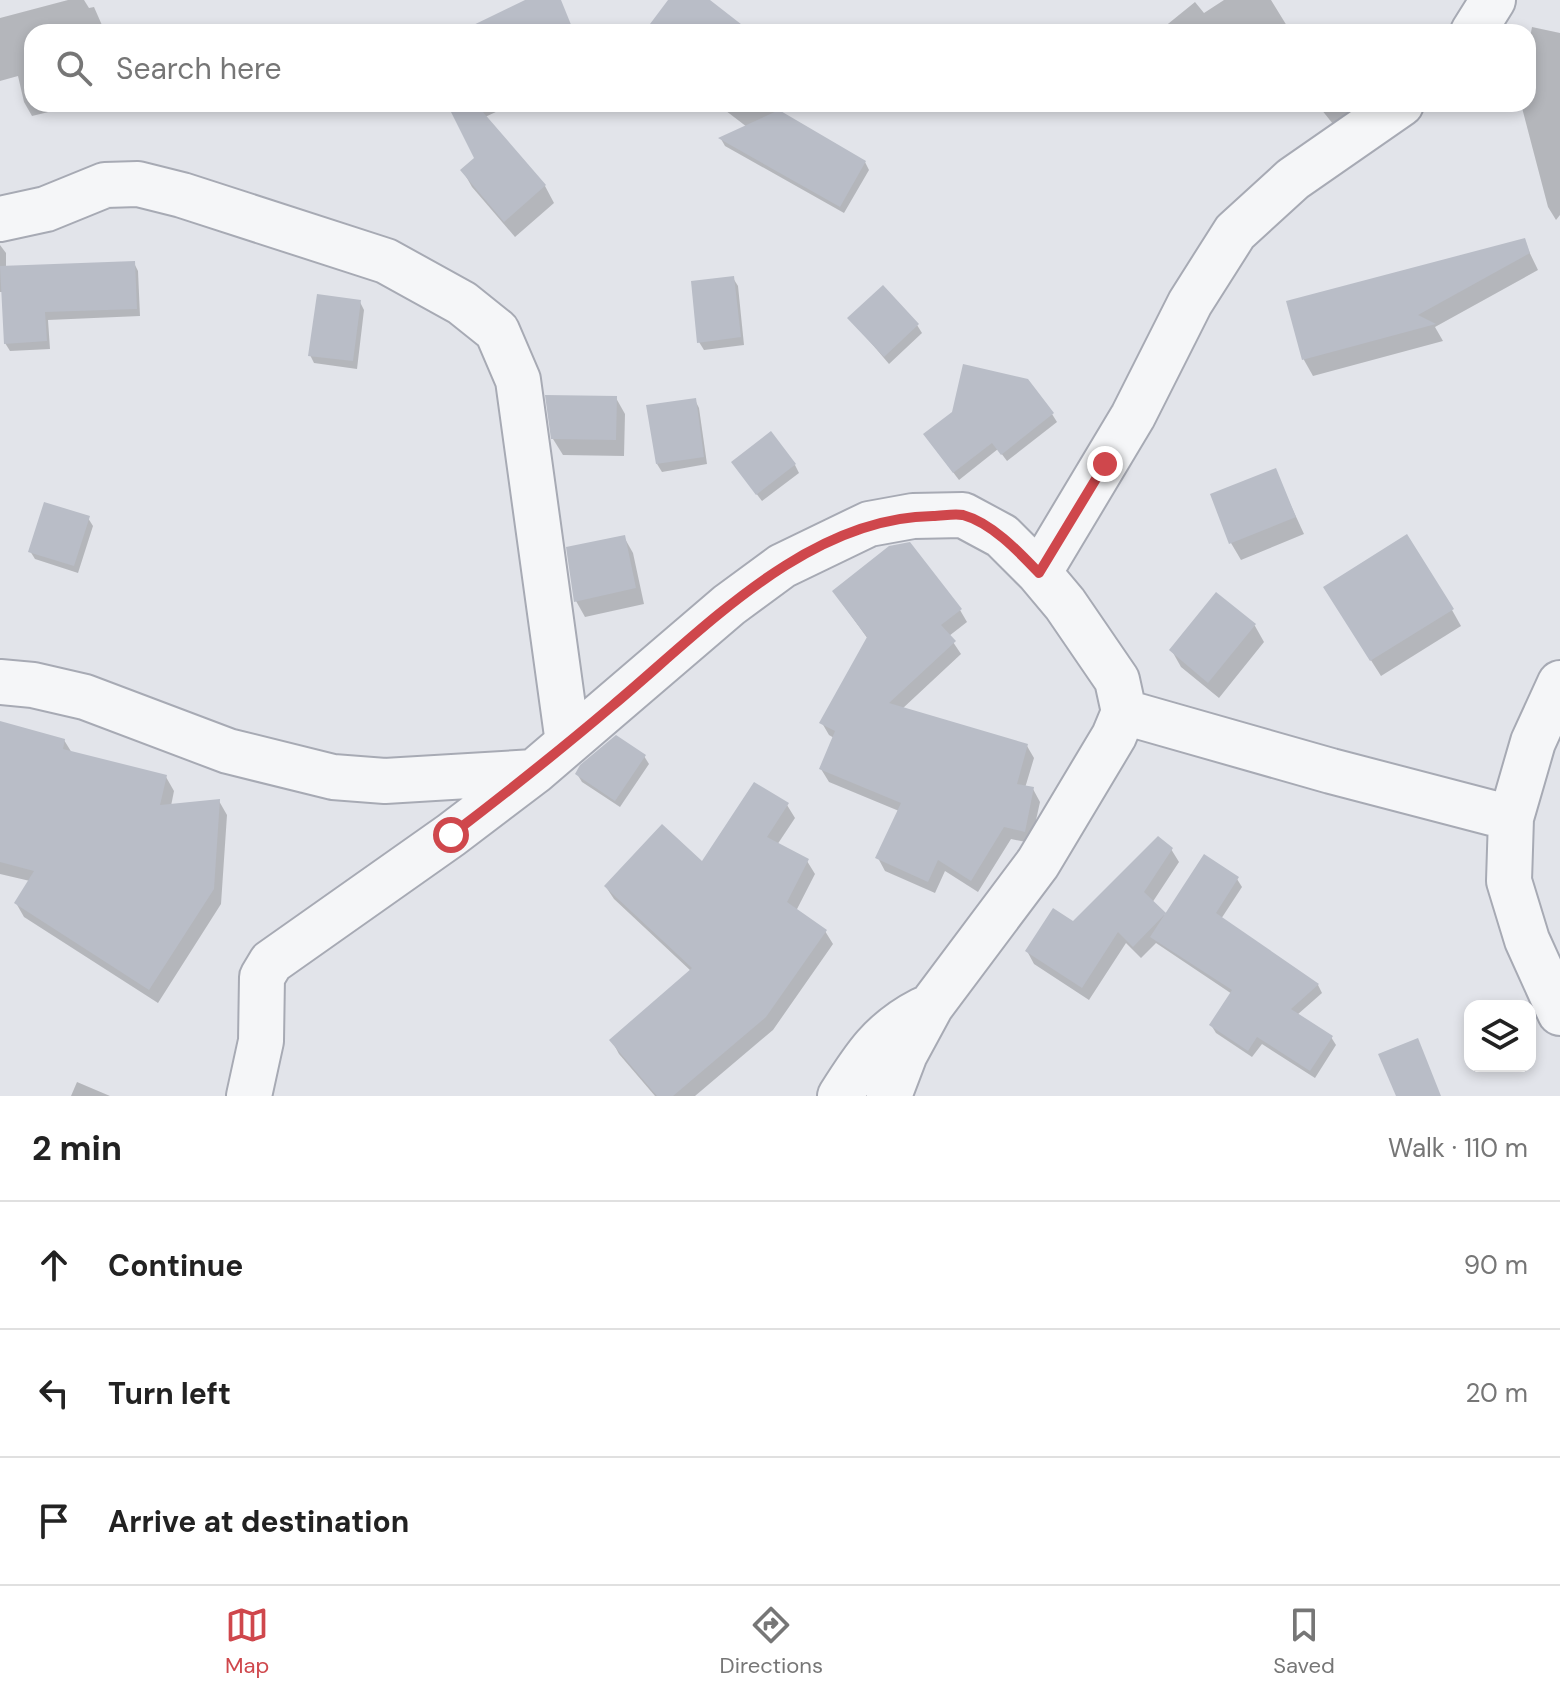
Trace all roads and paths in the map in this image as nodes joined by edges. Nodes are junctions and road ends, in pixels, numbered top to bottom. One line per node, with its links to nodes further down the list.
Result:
1 (1493, 0): 2 (street)
2 (1478, 24)
3 (1389, 112): 5 (street)
4 (0, 219): 9 (street)
5 (1039, 573): 8 (street); 9 (street)
6 (0, 682): 10 (street)
7 (1560, 683): 11 (street)
8 (1124, 712): 11 (street); 12 (street)
9 (568, 743): 10 (street)
10 (534, 772): 14 (street)
11 (1511, 818): 13 (street)
12 (931, 1006): 15 (street); 16 (street)
13 (1560, 1013)
14 (249, 1096)
15 (840, 1096)
16 (889, 1096)

